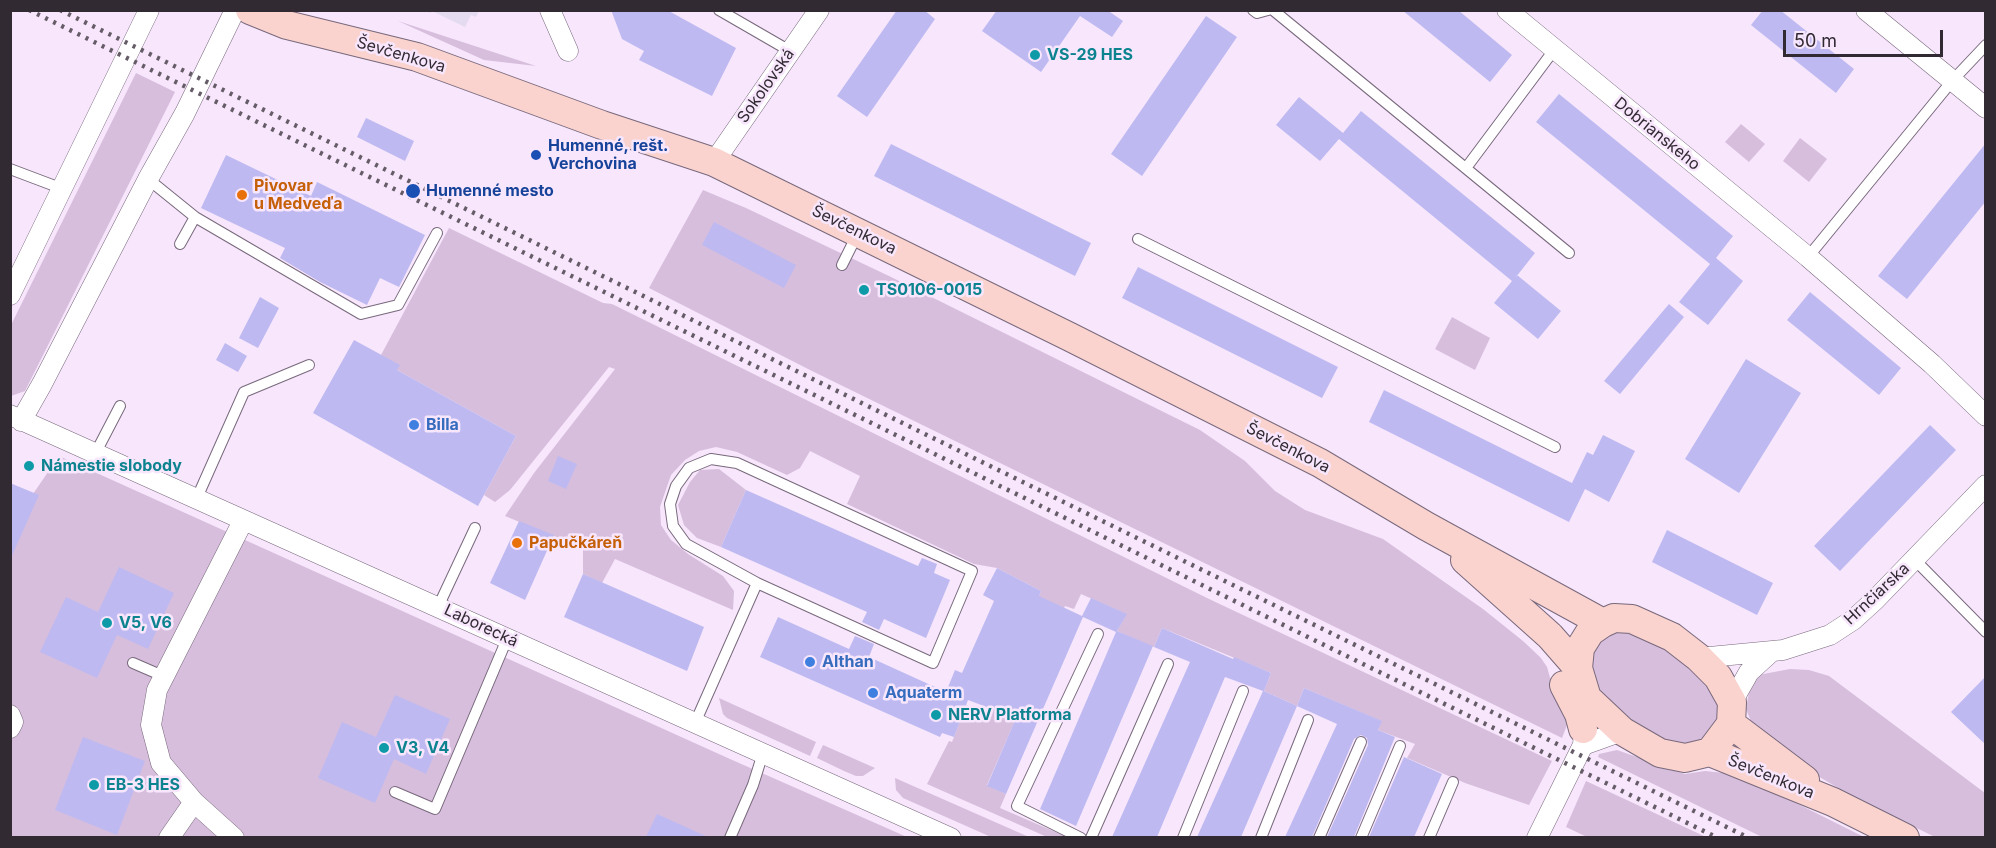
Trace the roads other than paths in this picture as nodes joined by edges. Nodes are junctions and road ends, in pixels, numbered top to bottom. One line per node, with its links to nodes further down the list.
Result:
1 (149, 10): 22 (street)
2 (235, 10): 21 (street)
3 (250, 10): 18 (main road, Ševčenkova)
4 (550, 10): 14 (street)
5 (719, 10): 15 (lane)
6 (819, 10): 15 (street, Sokolovská)
7 (1253, 10): 8 (lane)
8 (1268, 10)
9 (1273, 10): 19 (lane)
10 (1507, 10): 13 (street, Dobrianskeho)
11 (1866, 10): 16 (street)
12 (1986, 45): 16 (lane)
13 (1554, 50): 19 (lane); 29 (street, Dobrianskeho)
14 (568, 51)
15 (790, 51): 18 (street, Sokolovská)
16 (1952, 81): 17 (street); 29 (lane)
17 (1986, 108)
18 (714, 162): 25 (main road, Ševčenkova)
19 (1466, 168): 28 (lane)
20 (10, 169): 22 (lane)
21 (148, 179): 23 (lane); 35 (street)
22 (63, 189): 31 (street)
23 (195, 217): 24 (lane); 27 (lane)
24 (437, 233)
25 (858, 233): 30 (lane); 41 (main road, Ševčenkova)
26 (1138, 239): 36 (lane)
27 (180, 244)
28 (1569, 253)
29 (1808, 257): 34 (street, Dobrianskeho)
30 (842, 265)
31 (10, 295)
32 (309, 365): 39 (lane)
33 (120, 406): 37 (lane)
34 (1986, 416)
35 (16, 418): 37 (street, Laborecká)
36 (1555, 447)
37 (95, 454): 39 (street, Laborecká)
38 (1986, 485): 43 (street, Hrnčiarska)
39 (196, 500): 40 (street, Laborecká)
40 (243, 521): 45 (street, Laborecká); 56 (street)
41 (1426, 526): 46 (main road, Ševčenkova); 50 (main road, Ševčenkova)
42 (475, 528): 45 (lane)
43 (1914, 559): 47 (lane, Hrnčiarska); 51 (street, Hrnčiarska)
44 (757, 583): 44 (lane); 62 (lane)
45 (438, 607): 49 (street, Laborecká)
46 (1603, 623): 52 (main road, Ševčenkova); 55 (main road)
47 (1986, 632)
48 (1098, 634): 78 (lane)
49 (507, 639): 62 (street, Laborecká); 71 (lane)
50 (1556, 642): 55 (main road, Ševčenkova); 65 (main road)
51 (1772, 652): 52 (street, Hrnčiarska); 59 (street, Hrnčiarska)
52 (1699, 657): 59 (main road, Ševčenkova)
53 (133, 663): 56 (lane)
54 (1168, 664): 79 (lane)
55 (1578, 668): 58 (main road, Ševčenkova)
56 (163, 676): 72 (street)
57 (1242, 691): 80 (lane)
58 (1587, 698): 64 (main road, Ševčenkova); 65 (street)
59 (1732, 713): 68 (main road, Ševčenkova); 73 (main road, Ševčenkova)
60 (10, 715): 63 (street)
61 (1308, 720): 81 (lane)
62 (695, 723): 69 (street, Laborecká)
63 (10, 728)
64 (1622, 731): 65 (street); 68 (main road, Ševčenkova)
65 (1583, 737): 85 (street)
66 (1361, 742): 82 (lane)
67 (1400, 746): 83 (lane)
68 (1710, 752): 73 (main road, Ševčenkova)
69 (763, 753): 76 (lane); 77 (street, Laborecká)
70 (1453, 782): 84 (lane)
71 (395, 792)
72 (194, 802): 74 (street); 75 (street)
73 (1833, 802): 86 (main road, Ševčenkova)
74 (169, 837)
75 (234, 837)
76 (730, 837)
77 (951, 837)
78 (1081, 837)
79 (1091, 837)
80 (1183, 837)
81 (1261, 837)
82 (1319, 837)
83 (1361, 837)
84 (1429, 837)
85 (1537, 837)
86 (1905, 837)

